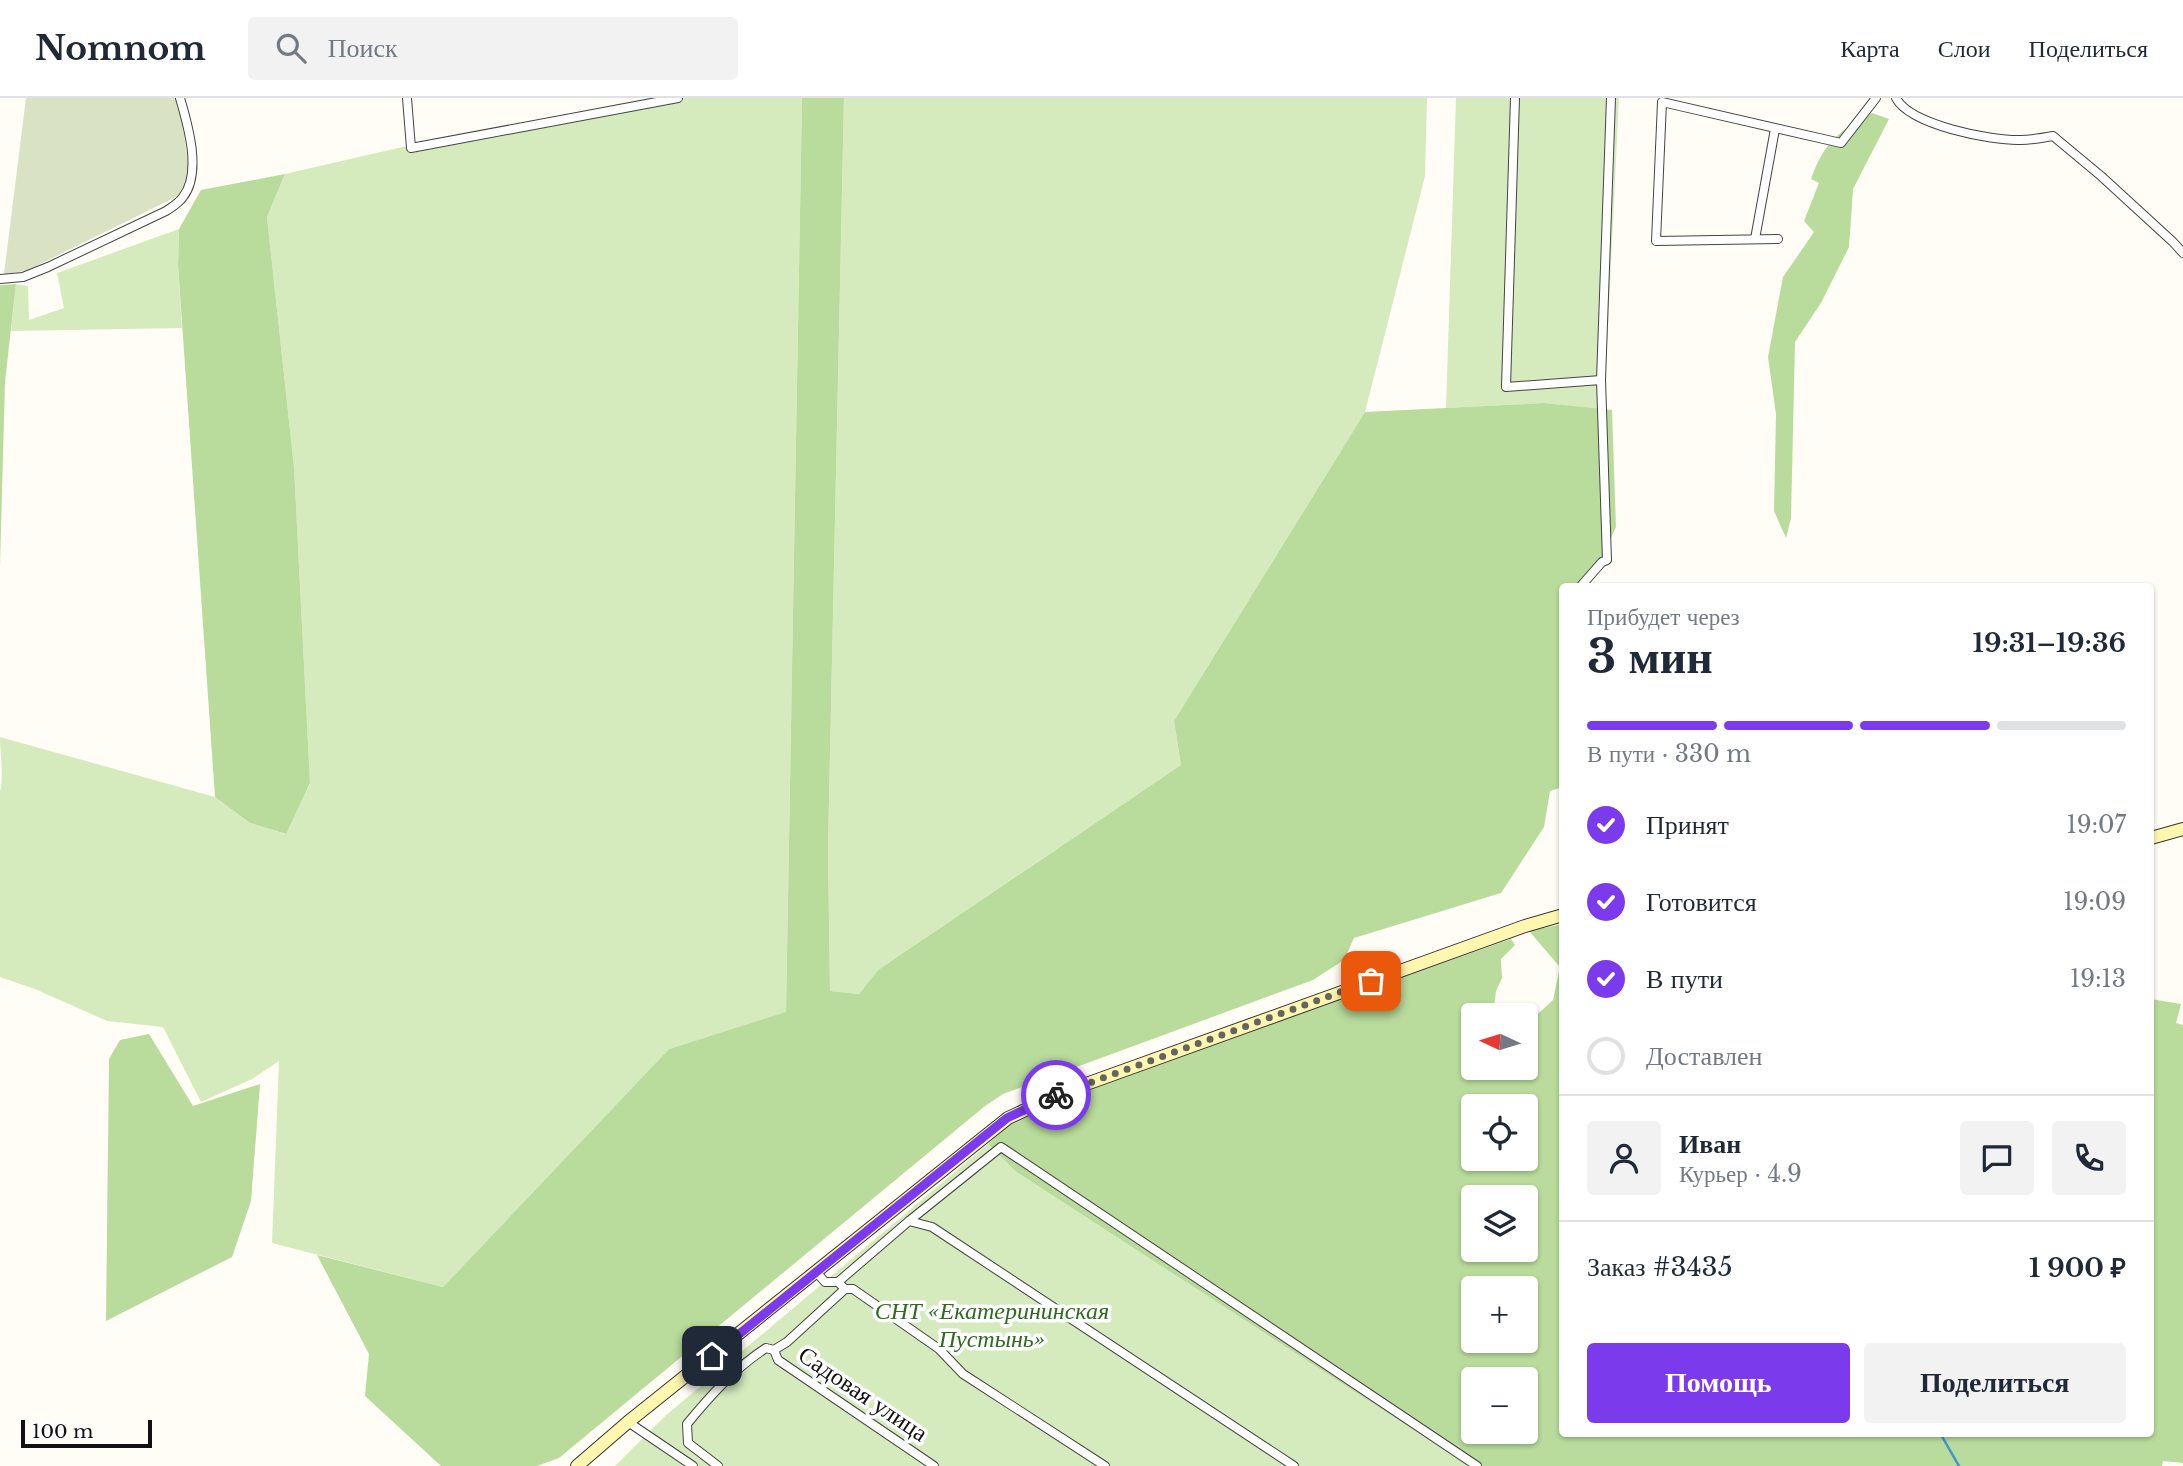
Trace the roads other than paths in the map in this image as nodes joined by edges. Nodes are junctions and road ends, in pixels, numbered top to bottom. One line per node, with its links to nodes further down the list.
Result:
1 (180, 98): 13 (street)
2 (407, 98): 3 (street)
3 (678, 98)
4 (1515, 98): 14 (street)
5 (1611, 98): 14 (street)
6 (1876, 98): 9 (street)
7 (1896, 98): 12 (street)
8 (1662, 100): 9 (street); 10 (street)
9 (1775, 129): 10 (street)
10 (1755, 239): 11 (street)
11 (1778, 239)
12 (2183, 253)
13 (0, 279)
14 (1601, 380): 15 (street)
15 (1584, 583)
16 (2183, 829): 17 (main road)
17 (2154, 837)
18 (1559, 916): 19 (main road)
19 (980, 1140): 20 (street); 22 (main road)
20 (1001, 1147): 21 (street); 33 (street)
21 (909, 1221): 23 (street); 32 (street)
22 (817, 1273): 23 (street); 26 (main road)
23 (838, 1282): 24 (street)
24 (845, 1289): 25 (street); 31 (street)
25 (774, 1350): 29 (street); 30 (street, Садовая улица)
26 (628, 1422): 27 (main road); 28 (street)
27 (577, 1466)
28 (691, 1466)
29 (718, 1466)
30 (934, 1466)
31 (1105, 1466)
32 (1294, 1466)
33 (1477, 1466)

